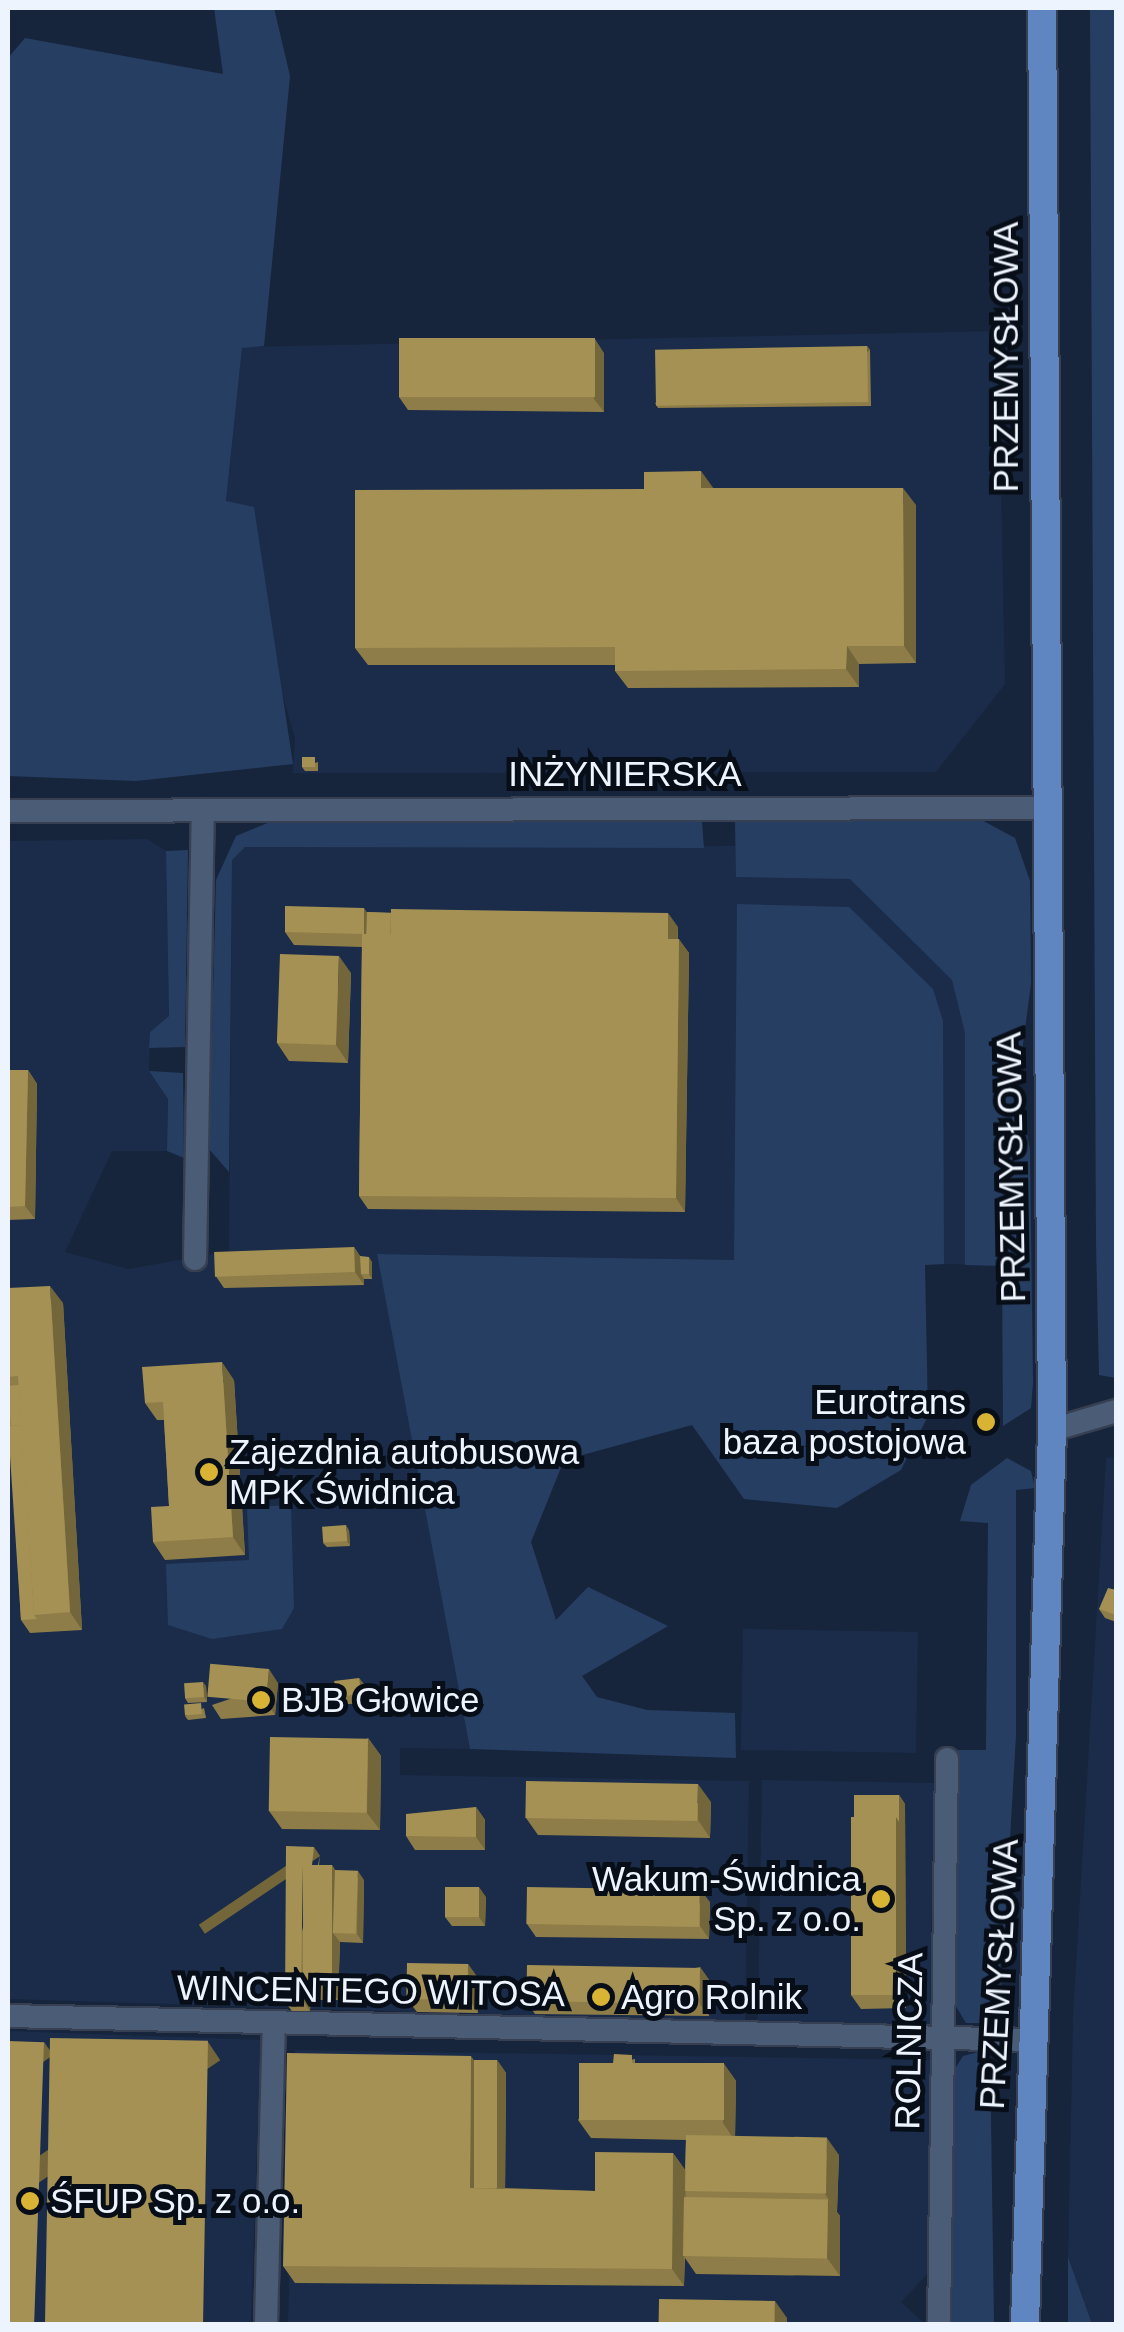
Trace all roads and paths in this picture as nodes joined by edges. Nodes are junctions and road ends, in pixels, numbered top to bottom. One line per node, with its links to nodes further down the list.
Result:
1 (1042, 8): 2 (main road, PRZEMYSŁOWA)
2 (1046, 808): 4 (street, INŻYNIERSKA); 7 (main road, PRZEMYSŁOWA)
3 (8, 810): 4 (street, INŻYNIERSKA)
4 (203, 810): 5 (street)
5 (194, 1259)
6 (1116, 1411): 7 (street)
7 (1052, 1430): 12 (main road, PRZEMYSŁOWA)
8 (947, 1759): 11 (street, ROLNICZA)
9 (8, 2016): 10 (street, WINCENTEGO WITOSA)
10 (274, 2027): 11 (street, WINCENTEGO WITOSA); 13 (street)
11 (944, 2040): 12 (street, WINCENTEGO WITOSA); 14 (street, ROLNICZA)
12 (1032, 2040): 15 (main road, PRZEMYSŁOWA)
13 (266, 2324)
14 (938, 2324)
15 (1025, 2324)

